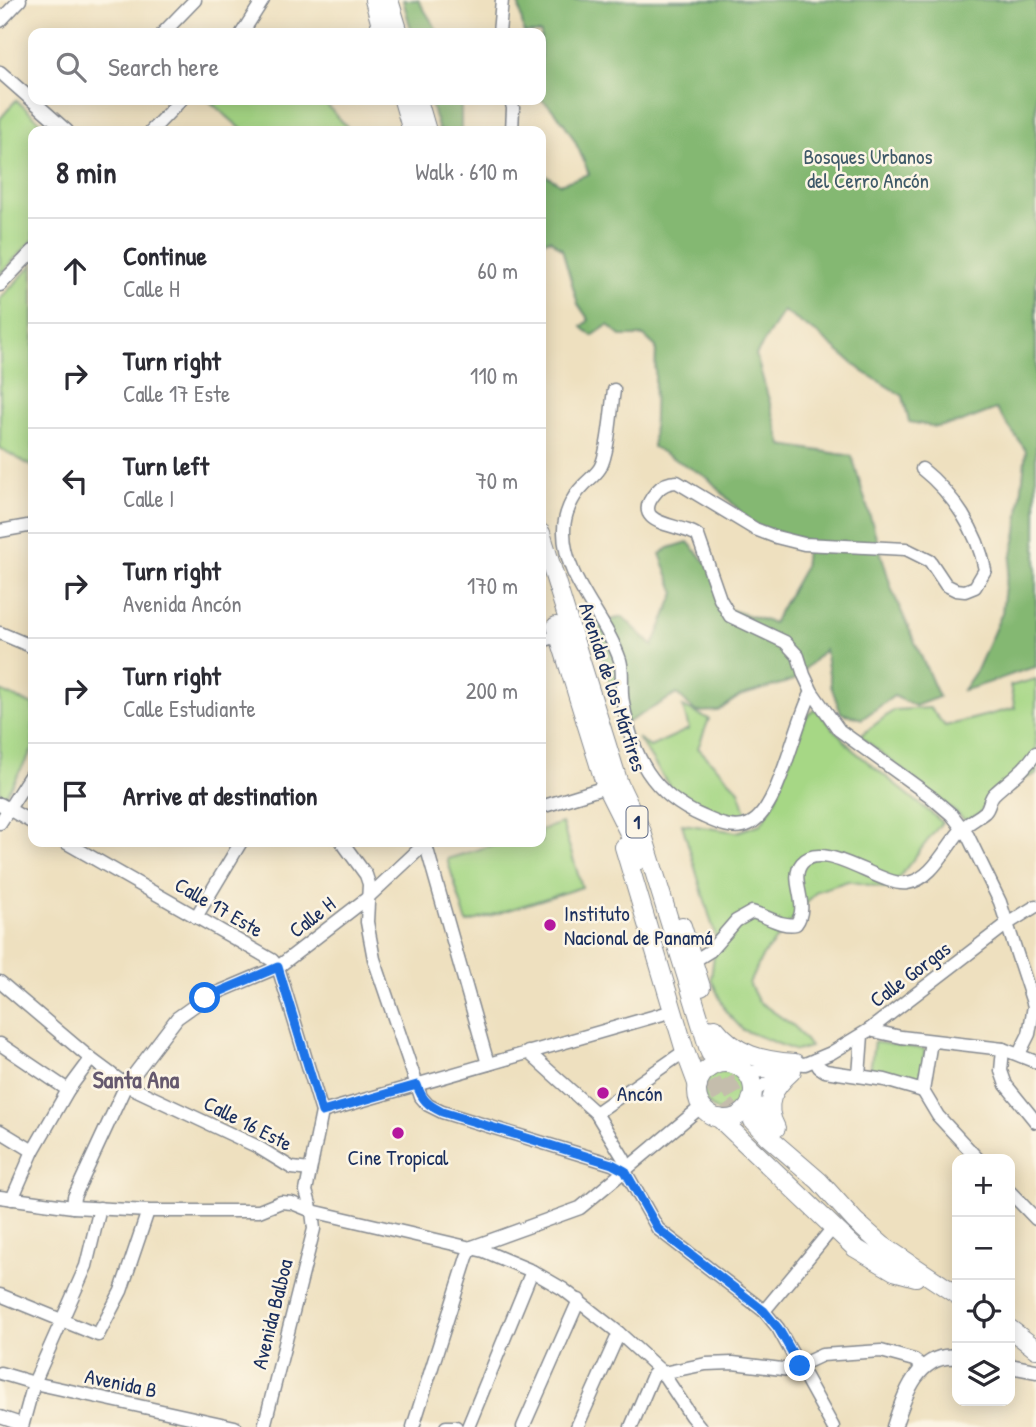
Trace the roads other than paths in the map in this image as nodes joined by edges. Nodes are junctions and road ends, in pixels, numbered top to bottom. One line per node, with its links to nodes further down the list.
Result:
1 (20, 0): 7 (street)
2 (195, 0): 8 (street)
3 (263, 0): 9 (street)
4 (374, 0): 10 (highway)
5 (389, 0): 11 (highway)
6 (502, 0): 12 (street)
7 (0, 20)
8 (168, 28)
9 (245, 28)
10 (382, 28)
11 (397, 28)
12 (499, 28)
13 (0, 72): 14 (street)
14 (28, 97)
15 (37, 105): 20 (street)
16 (176, 105): 21 (street)
17 (404, 105): 22 (highway)
18 (419, 105): 23 (highway)
19 (512, 105): 24 (street)
20 (60, 126)
21 (157, 126)
22 (410, 126)
23 (426, 126)
24 (512, 126)
25 (28, 256): 26 (street)
26 (0, 285)
27 (614, 390): 37 (street)
28 (922, 468): 37 (street)
29 (28, 526): 30 (street)
30 (0, 531)
31 (546, 549): 38 (highway, Avenida de los Mártires / 1)
32 (546, 590): 34 (highway, Avenida de los Mártires / 1)
33 (0, 634): 36 (street)
34 (559, 636): 35 (street); 41 (highway, Avenida de los Mártires / 1)
35 (546, 640)
36 (28, 646)
37 (813, 692): 46 (street)
38 (606, 744): 56 (highway); 66 (highway, Avenida de los Mártires / 1)
39 (1036, 753): 46 (street)
40 (28, 777): 43 (street)
41 (606, 787): 42 (street); 59 (highway); 66 (highway, Avenida de los Mártires / 1)
42 (546, 805)
43 (5, 807): 44 (street); 45 (street)
44 (28, 820)
45 (0, 823)
46 (963, 828): 55 (street); 56 (street)
47 (74, 847): 54 (street, Calle 17 Este)
48 (238, 847): 54 (street)
49 (346, 847): 52 (street)
50 (421, 847): 52 (street, Calle H)
51 (427, 847): 71 (street)
52 (366, 898): 57 (street, Calle H); 76 (street)
53 (1036, 906): 55 (street, Calle Gorgas)
54 (196, 917): 57 (street, Calle 17 Este)
55 (1007, 924): 61 (street, Calle Gorgas); 67 (street)
56 (694, 961): 60 (highway)
57 (278, 967): 75 (street, Calle H); 82 (street)
58 (0, 982): 68 (street, Calle 16 Este)
59 (673, 1012): 65 (street); 66 (highway)
60 (712, 1025): 70 (highway); 72 (highway)
61 (865, 1033): 62 (street); 72 (street, Calle Gorgas); 74 (street)
62 (931, 1041): 64 (street); 79 (street)
63 (0, 1044): 78 (street)
64 (1003, 1049): 67 (street); 85 (street)
65 (528, 1052): 71 (street); 83 (street)
66 (698, 1054): 77 (highway); 83 (street)
67 (1019, 1054): 69 (street)
68 (91, 1059): 75 (street, Calle 16 Este); 78 (street)
69 (1036, 1062)
70 (726, 1063): 73 (highway); 77 (highway)
71 (488, 1064): 76 (street)
72 (801, 1065): 73 (street, Calle Gorgas); 74 (street); 80 (street, Calle Gorgas); 88 (highway)
73 (746, 1072): 80 (highway)
74 (859, 1076): 79 (street)
75 (126, 1085): 91 (street, Calle 16 Este); 95 (street, Calle H)
76 (417, 1085): 82 (street); 92 (street)
77 (698, 1086): 81 (highway)
78 (68, 1090): 89 (street)
79 (923, 1091): 90 (street)
80 (752, 1095): 84 (highway); 88 (highway)
81 (702, 1106): 84 (highway); 92 (street)
82 (322, 1112): 91 (street)
83 (596, 1113): 92 (street)
84 (719, 1118): 100 (highway)
85 (1036, 1122)
86 (749, 1124): 103 (highway)
87 (0, 1131): 89 (street)
88 (780, 1134): 103 (highway)
89 (33, 1151): 94 (street)
90 (973, 1154)
91 (310, 1170): 98 (street, Calle 16 Este)
92 (625, 1171): 101 (street); 107 (street)
93 (1015, 1197): 99 (street)
94 (6, 1198): 95 (street)
95 (73, 1207): 96 (street)
96 (100, 1208): 97 (street); 108 (street)
97 (148, 1211): 98 (street); 108 (street)
98 (312, 1211): 101 (street); 124 (street, Avenida Balboa)
99 (1036, 1219)
100 (832, 1229): 103 (highway); 107 (street)
101 (472, 1247): 102 (street); 125 (street)
102 (531, 1271): 106 (street); 128 (street)
103 (916, 1273): 104 (highway)
104 (952, 1293)
105 (0, 1294): 108 (street)
106 (579, 1300): 109 (street); 129 (street)
107 (764, 1311): 113 (street)
108 (63, 1320): 119 (street)
109 (619, 1333): 118 (street); 130 (street)
110 (1015, 1333): 111 (highway)
111 (1036, 1349)
112 (952, 1356): 114 (main road)
113 (800, 1366): 114 (street); 118 (street); 133 (street)
114 (923, 1367): 134 (main road)
115 (1015, 1367): 116 (main road)
116 (1036, 1371)
117 (0, 1373): 119 (street, Avenida B)
118 (657, 1373): 121 (street); 131 (street)
119 (34, 1383): 122 (street); 123 (street, Avenida B)
120 (0, 1417): 122 (street)
121 (688, 1422): 132 (street)
122 (21, 1425)
123 (235, 1427)
124 (264, 1427)
125 (413, 1427)
126 (446, 1427): 127 (street)
127 (456, 1427)
128 (468, 1427)
129 (523, 1427)
130 (577, 1427)
131 (631, 1427)
132 (700, 1427)
133 (833, 1427)
134 (894, 1427)

